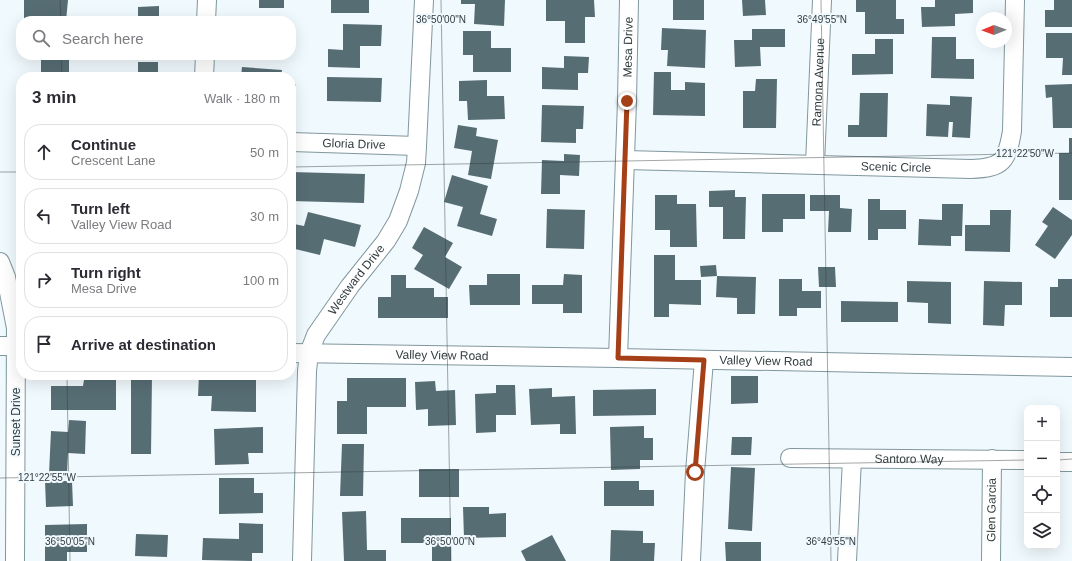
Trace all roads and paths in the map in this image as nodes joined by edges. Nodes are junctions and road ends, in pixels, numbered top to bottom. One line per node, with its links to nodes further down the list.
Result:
1 (207, 0): 6 (street)
2 (424, 0): 10 (street, Westward Drive)
3 (629, 0): 11 (street, Mesa Drive)
4 (822, 0): 12 (street, Ramona Avenue)
5 (1015, 0): 12 (street, Scenic Circle)
6 (206, 16)
7 (205, 60): 8 (street)
8 (204, 72)
9 (296, 142): 10 (street, Gloria Drive)
10 (417, 146): 16 (street, Westward Drive)
11 (625, 160): 12 (street, Scenic Circle); 17 (street, Mesa Drive)
12 (815, 164)
13 (0, 262): 14 (street, Sunset Drive)
14 (13, 346): 26 (street, Sunset Drive)
15 (296, 353): 16 (street, Valley View Road)
16 (309, 353): 17 (street, Valley View Road); 27 (street, Westward Drive)
17 (618, 358): 18 (street, Valley View Road)
18 (704, 360): 19 (street, Valley View Road); 28 (street)
19 (1072, 367)
20 (790, 458): 21 (street, Santoro Way)
21 (852, 458): 22 (street, Santoro Way); 29 (street)
22 (992, 459): 23 (street, Santoro Way); 30 (street, Glen Garcia)
23 (1024, 460)
24 (1060, 462): 25 (street)
25 (1072, 462)
26 (15, 561)
27 (302, 561)
28 (691, 561)
29 (847, 561)
30 (991, 561)

